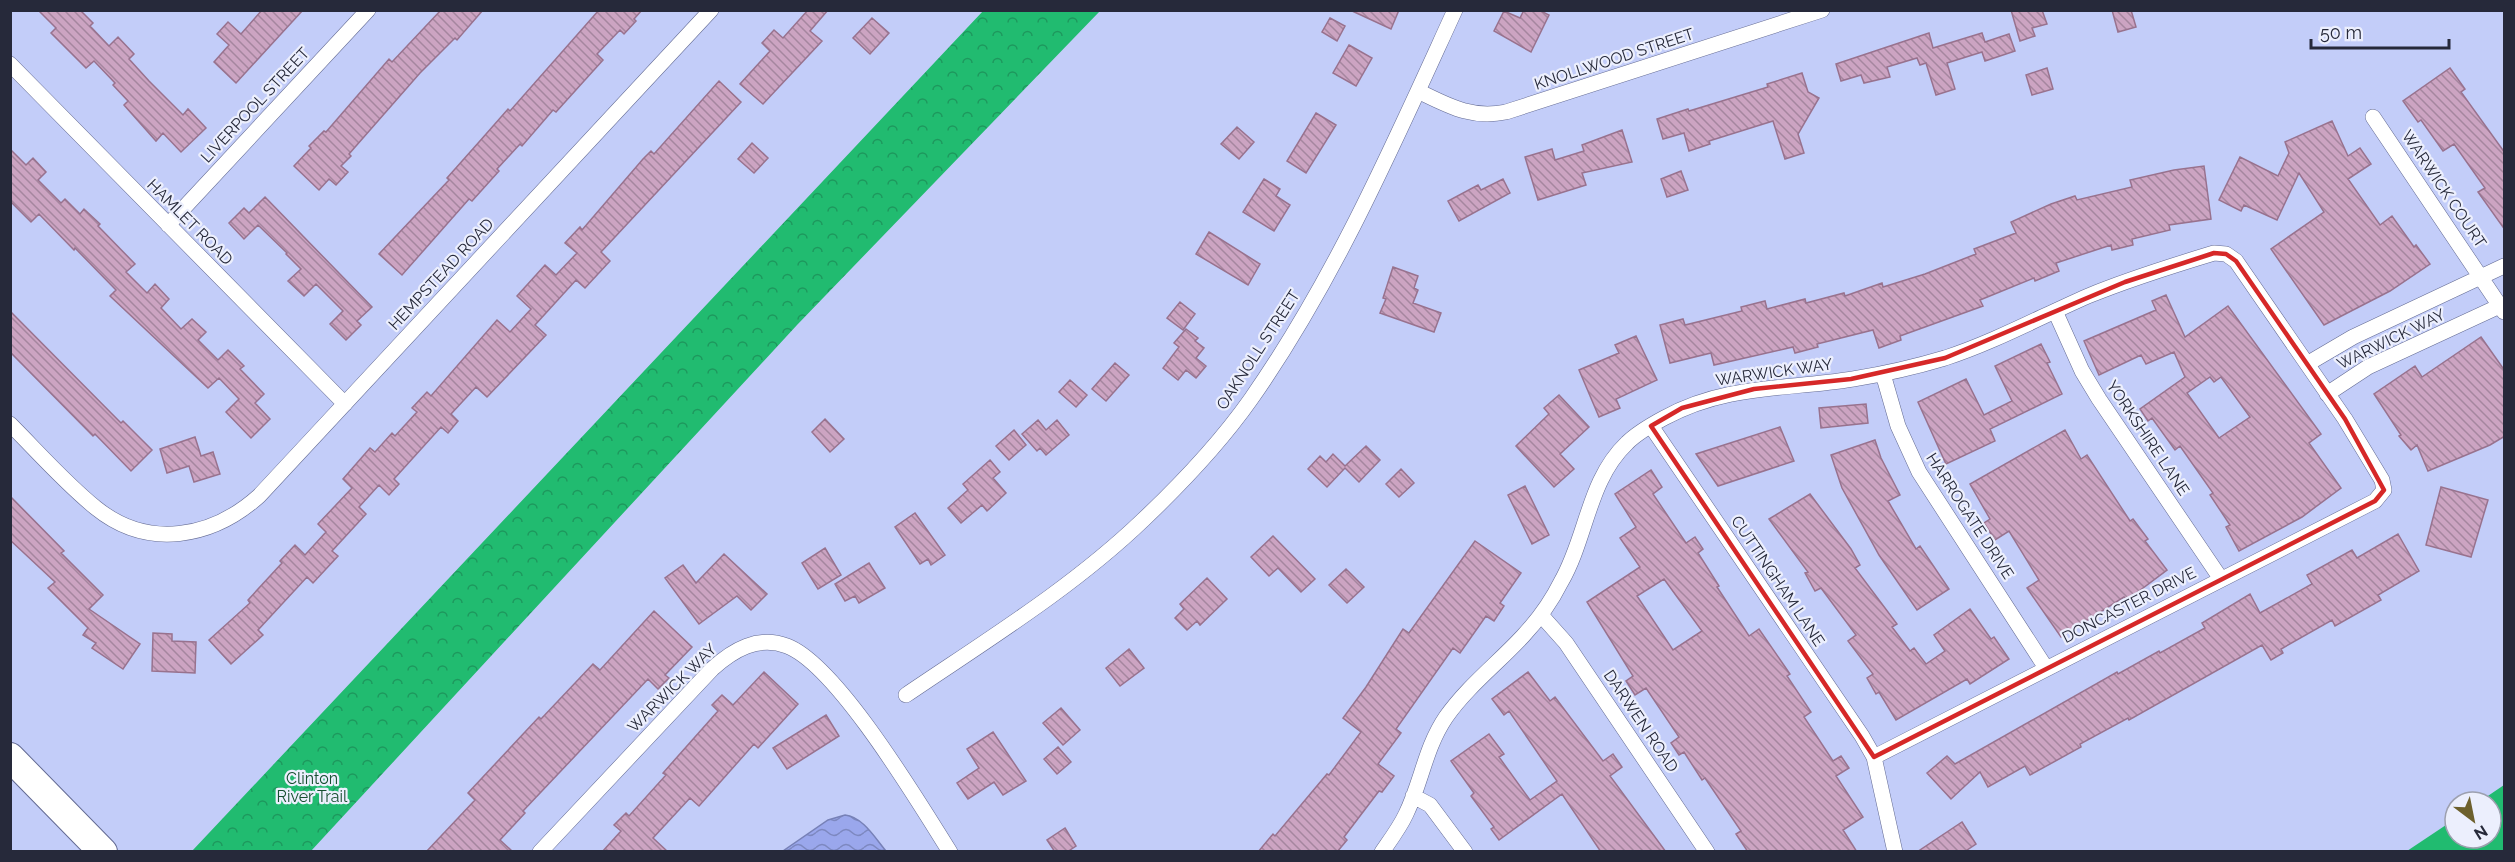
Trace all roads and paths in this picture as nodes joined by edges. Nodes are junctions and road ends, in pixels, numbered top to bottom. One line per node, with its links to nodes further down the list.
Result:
1 (368, 10): 8 (street, LIVERPOOL STREET)
2 (711, 10): 16 (street, HEMPSTEAD ROAD)
3 (1455, 10): 6 (street, OAKNOLL STREET)
4 (1822, 10): 6 (street, KNOLLWOOD STREET)
5 (10, 64): 8 (street, HAMLET ROAD)
6 (1418, 91): 22 (street, OAKNOLL STREET)
7 (2373, 117): 10 (street, WARWICK COURT)
8 (168, 225): 16 (street, HAMLET ROAD)
9 (2505, 266): 10 (street, WARWICK WAY)
10 (2482, 278): 11 (street, WARWICK COURT); 13 (street, WARWICK WAY)
11 (2503, 308): 15 (street, WARWICK WAY)
12 (2055, 311): 13 (street, WARWICK WAY); 14 (street, WARWICK WAY); 19 (street, YORKSHIRE LANE)
13 (2307, 364): 15 (street, WARWICK WAY)
14 (1882, 374): 18 (street, WARWICK WAY); 21 (street, HARROGATE DRIVE)
15 (2327, 394): 19 (street, DONCASTER DRIVE)
16 (345, 404): 17 (street, HEMPSTEAD ROAD)
17 (10, 424)
18 (1651, 426): 20 (street, WARWICK WAY); 24 (street, CUTTINGHAM LANE)
19 (2221, 579): 21 (street, DONCASTER DRIVE)
20 (1541, 615): 25 (street, WARWICK WAY); 31 (street, DARWEN ROAD)
21 (2046, 668): 24 (street, DONCASTER DRIVE)
22 (906, 694)
23 (10, 757): 26 (highway)
24 (1874, 757): 32 (street)
25 (1413, 796): 29 (street, WARWICK WAY); 30 (street)
26 (103, 852)
27 (540, 852): 28 (street, WARWICK WAY)
28 (950, 852)
29 (1382, 852)
30 (1465, 852)
31 (1707, 852)
32 (1895, 852)

